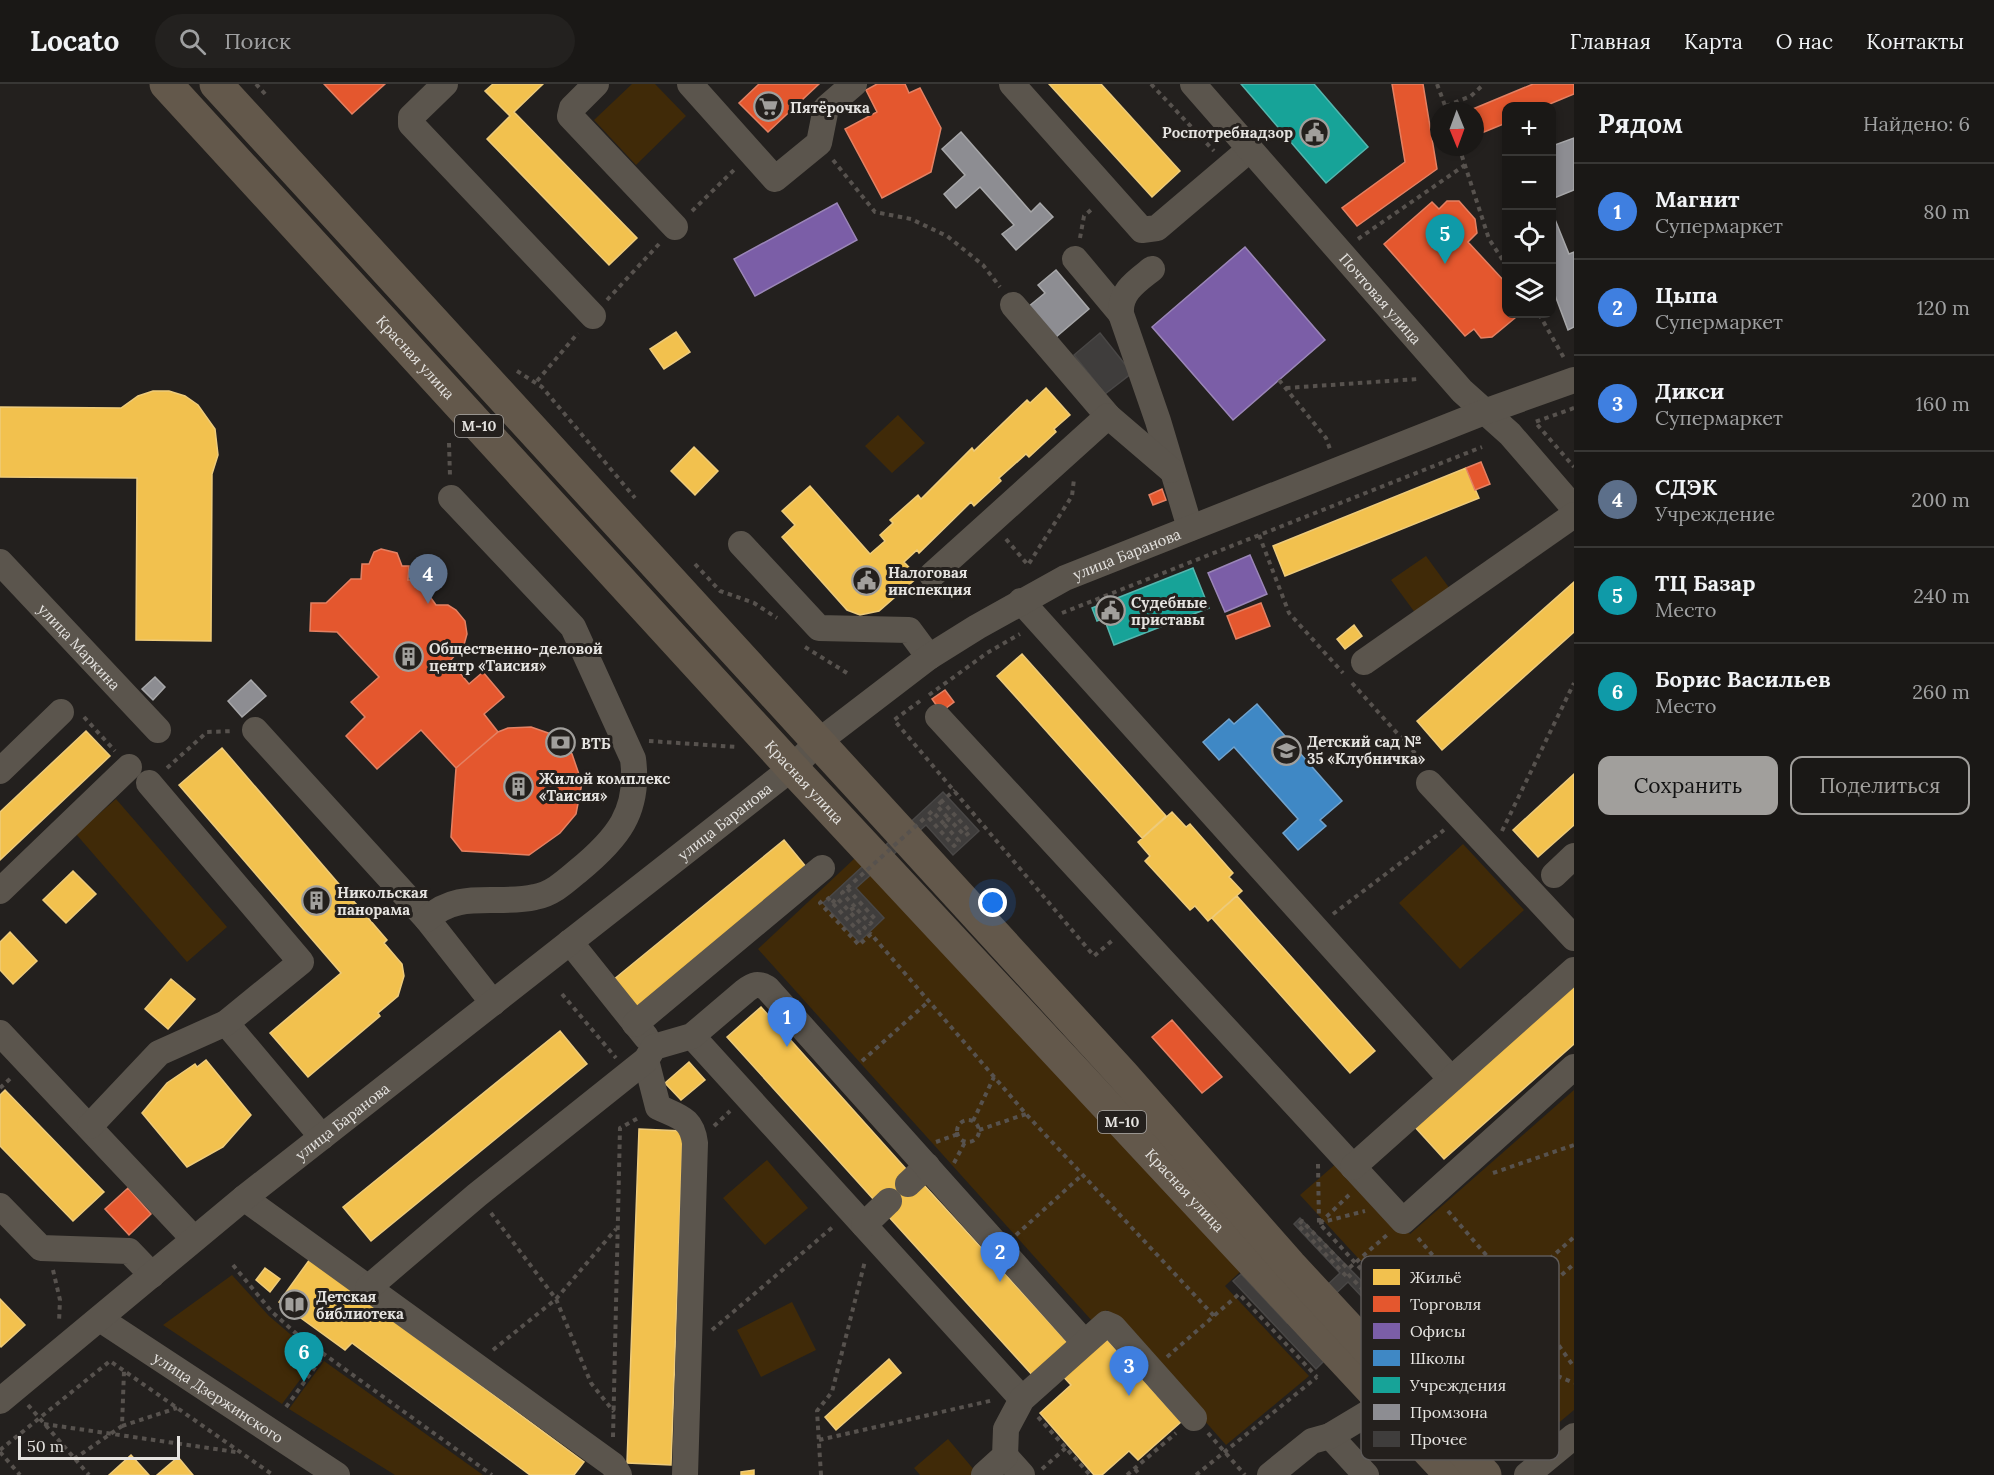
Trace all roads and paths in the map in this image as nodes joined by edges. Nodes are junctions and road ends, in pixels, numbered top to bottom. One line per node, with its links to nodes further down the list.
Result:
1 (166, 84): 75 (highway, Красная улица / М-10)
2 (216, 84): 71 (highway, Красная улица / М-10)
3 (256, 84): 13 (path)
4 (445, 84): 29 (street)
5 (596, 84): 22 (street)
6 (690, 84): 18 (street)
7 (854, 84): 16 (street)
8 (1012, 84): 21 (street)
9 (1151, 84): 21 (path)
10 (1193, 84): 17 (street, Почтовая улица)
11 (1437, 84): 14 (path)
12 (1485, 84): 15 (path)
13 (272, 101)
14 (1444, 102)
15 (1460, 102)
16 (819, 143): 18 (street); 27 (path)
17 (1250, 149): 21 (street); 38 (street, Почтовая улица)
18 (751, 153): 22 (path)
19 (1462, 156): 20 (path)
20 (1465, 165): 23 (path); 25 (path)
21 (1229, 166)
22 (675, 227): 29 (path)
23 (1357, 239)
24 (1076, 260): 28 (street)
25 (1505, 264)
26 (1152, 268): 28 (street)
27 (1013, 306): 39 (street)
28 (1121, 314): 44 (street)
29 (593, 316): 35 (path)
30 (1541, 318): 31 (path)
31 (1569, 369): 38 (street, улица Баранова)
32 (516, 370): 35 (path)
33 (1418, 379): 36 (path)
34 (1279, 380): 36 (path)
35 (537, 381): 47 (path)
36 (1286, 388): 45 (path)
37 (1574, 408): 43 (path)
38 (1487, 411): 45 (street, улица Баранова); 48 (street, Почтовая улица)
39 (1108, 416): 41 (street); 44 (street)
40 (449, 443): 46 (path)
41 (1079, 445): 50 (street); 50 (path)
42 (1482, 447): 52 (path)
43 (1574, 467)
44 (1171, 470): 51 (street)
45 (1340, 470): 51 (street, улица Баранова)
46 (451, 498): 70 (street)
47 (641, 505)
48 (1574, 508)
49 (1574, 515): 63 (street)
50 (991, 522): 56 (street)
51 (1190, 528): 57 (street, улица Баранова)
52 (1259, 535): 59 (path); 63 (path)
53 (741, 544): 61 (street)
54 (688, 557): 58 (path)
55 (0, 562): 67 (street, улица Маркина)
56 (932, 575)
57 (1022, 602): 59 (street); 61 (street, улица Баранова)
58 (781, 621)
59 (1040, 623): 79 (path); 97 (street)
60 (803, 645): 62 (path)
61 (929, 657): 71 (street, улица Баранова)
62 (847, 673)
63 (1353, 673): 77 (path)
64 (1574, 683): 85 (path)
65 (61, 712): 74 (path); 76 (street)
66 (938, 717): 96 (street)
67 (158, 730)
68 (255, 730): 95 (street)
69 (207, 732): 73 (path)
70 (624, 739): 72 (path); 95 (street)
71 (818, 742): 75 (street, улица Баранова); 158 (highway, Красная улица / М-10)
72 (741, 747)
73 (181, 755)
74 (129, 767): 90 (street)
75 (792, 768): 99 (street, улица Баранова); 170 (highway, Красная улица / М-10)
76 (0, 771)
77 (1429, 776): 82 (street)
78 (149, 783): 104 (street)
79 (955, 790): 80 (path); 96 (path)
80 (942, 801): 83 (path); 83 (path)
81 (927, 816): 84 (path); 84 (path); 89 (path, bridge)
82 (1461, 818): 85 (street); 97 (path)
83 (949, 819): 84 (path)
84 (944, 824)
85 (1492, 852): 98 (street)
86 (1574, 856): 87 (street)
87 (1554, 875)
88 (828, 879): 91 (path); 105 (street)
89 (847, 888): 93 (path); 93 (path)
90 (0, 891)
91 (827, 897): 92 (path); 102 (path)
92 (832, 903): 94 (path); 94 (path)
93 (855, 907): 94 (path)
94 (849, 911)
95 (427, 919): 103 (street)
96 (1130, 925): 124 (street)
97 (1315, 928): 112 (street)
98 (1574, 938)
99 (570, 942): 103 (street, улица Баранова); 105 (street)
100 (1574, 970): 112 (street)
101 (562, 994): 108 (path)
102 (929, 1001): 110 (path); 111 (path)
103 (493, 1003): 119 (street, улица Баранова)
104 (226, 1023): 117 (street); 119 (street)
105 (635, 1024): 108 (street)
106 (0, 1033): 117 (street)
107 (692, 1036): 108 (street); 110 (street); 113 (street)
108 (643, 1060): 114 (street); 129 (street)
109 (1574, 1067): 128 (street)
110 (846, 1075): 123 (street)
111 (994, 1077): 115 (path); 116 (path)
112 (1451, 1079): 124 (street)
113 (747, 1097): 120 (path); 135 (street)
114 (658, 1107): 120 (street); 136 (path)
115 (1026, 1114): 118 (path); 125 (path)
116 (973, 1121): 118 (path); 118 (path)
117 (90, 1126): 138 (street)
118 (980, 1130)
119 (322, 1137): 130 (street, улица Баранова)
120 (695, 1143): 162 (street)
121 (1574, 1145): 126 (path)
122 (1318, 1164): 134 (path)
123 (927, 1166): 127 (street); 140 (street)
124 (1359, 1173): 133 (street); 134 (path)
125 (1082, 1175): 140 (path); 155 (path)
126 (1488, 1175)
127 (908, 1184)
128 (1434, 1194): 133 (street); 143 (path)
129 (477, 1195): 152 (street); 154 (path)
130 (244, 1198): 138 (street, улица Баранова); 152 (street)
131 (889, 1202): 135 (street)
132 (0, 1206): 139 (street)
133 (1403, 1221): 141 (path); 142 (path)
134 (1319, 1223): 146 (path)
135 (862, 1224): 162 (path); 174 (street); 186 (path)
136 (617, 1229): 154 (path); 177 (path)
137 (1574, 1237): 144 (path)
138 (194, 1239): 151 (street, улица Баранова)
139 (41, 1248): 151 (street); 157 (path)
140 (1001, 1250): 160 (street)
141 (1363, 1256)
142 (1433, 1256)
143 (1487, 1256)
144 (1553, 1256)
145 (1361, 1258): 146 (path)
146 (1356, 1262): 149 (path); 153 (path)
147 (1574, 1264): 150 (path)
148 (233, 1265): 163 (path)
149 (1361, 1267)
150 (1559, 1277)
151 (143, 1283): 156 (street, улица Баранова); 159 (street)
152 (368, 1288): 164 (street)
153 (1361, 1289)
154 (556, 1299): 164 (path); 177 (path)
155 (1214, 1316): 167 (path); 169 (path)
156 (100, 1319): 159 (street, улица Дзержинского); 173 (street, улица Баранова)
157 (59, 1326)
158 (1361, 1334)
159 (134, 1342): 202 (street, улица Дзержинского)
160 (1083, 1342): 167 (street); 174 (street)
161 (1559, 1346): 165 (path)
162 (688, 1350): 204 (street)
163 (324, 1355): 175 (path); 203 (path)
164 (474, 1365): 197 (street)
165 (1574, 1367)
166 (124, 1371): 176 (path); 180 (path); 182 (path)
167 (1152, 1371): 179 (street)
168 (1325, 1371): 169 (path)
169 (1317, 1377): 190 (path)
170 (1361, 1377)
171 (1559, 1377): 172 (path)
172 (1574, 1383)
173 (8, 1395): 180 (path)
174 (1022, 1399): 186 (path); 187 (path); 192 (street)
175 (286, 1407)
176 (177, 1408): 182 (path); 191 (path)
177 (614, 1412): 197 (path)
178 (1361, 1417): 184 (street)
179 (1194, 1418): 190 (path); 196 (path)
180 (39, 1419): 181 (path); 189 (path)
181 (44, 1424): 183 (path); 193 (path)
182 (122, 1426): 183 (path)
183 (111, 1433): 191 (path); 193 (path)
184 (1330, 1436): 213 (street); 214 (street)
185 (1574, 1436): 188 (street)
186 (819, 1440): 198 (path)
187 (1067, 1447): 207 (path); 208 (path)
188 (1559, 1448)
189 (0, 1451): 199 (path)
190 (1224, 1451): 211 (path); 212 (path)
191 (240, 1452): 201 (path)
192 (1005, 1456): 205 (street); 206 (street)
193 (74, 1459): 200 (path)
194 (1437, 1460): 215 (highway, Красная улица / М-10)
195 (1545, 1460): 216 (street)
196 (1134, 1469): 209 (path); 210 (path)
197 (616, 1470)
198 (822, 1474)
199 (20, 1475)
200 (89, 1475)
201 (273, 1475)
202 (337, 1475)
203 (492, 1475)
204 (685, 1475)
205 (984, 1475)
206 (1022, 1475)
207 (1035, 1475)
208 (1090, 1475)
209 (1127, 1475)
210 (1140, 1475)
211 (1196, 1475)
212 (1245, 1475)
213 (1269, 1475)
214 (1366, 1475)
215 (1451, 1475)
216 (1527, 1475)

